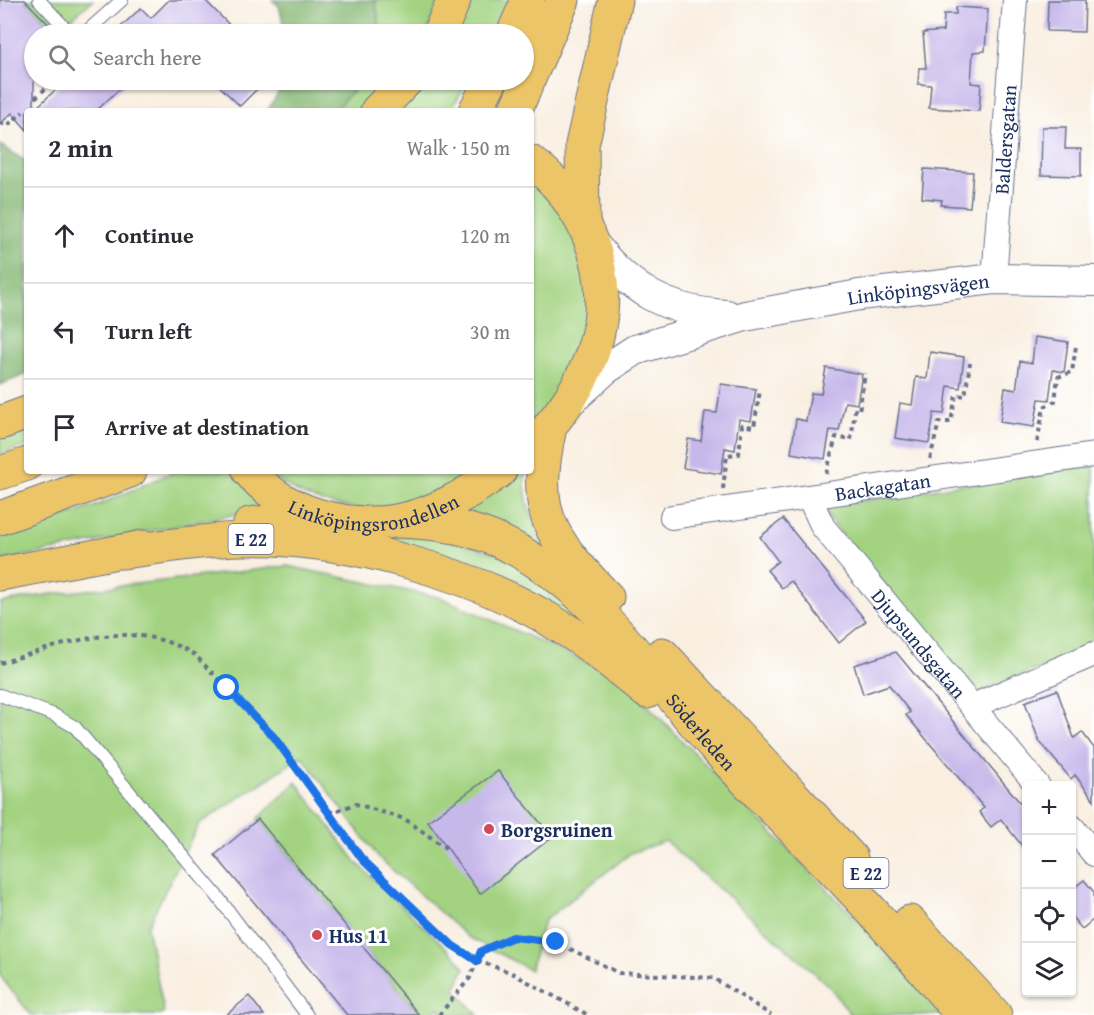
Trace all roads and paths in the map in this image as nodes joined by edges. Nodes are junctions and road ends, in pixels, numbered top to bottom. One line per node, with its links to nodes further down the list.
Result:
1 (39, 0): 8 (lane)
2 (122, 0): 9 (lane)
3 (454, 0): 10 (highway)
4 (528, 0): 11 (highway)
5 (563, 0): 12 (highway)
6 (615, 0): 24 (highway)
7 (1014, 0): 25 (street, Baldersgatan)
8 (62, 24)
9 (95, 24)
10 (443, 24)
11 (517, 24)
12 (534, 67)
13 (44, 90): 17 (path)
14 (397, 90): 18 (highway)
15 (486, 90): 19 (highway)
16 (524, 90): 20 (highway)
17 (35, 98)
18 (380, 108)
19 (477, 108)
20 (516, 108)
21 (23, 112): 22 (path)
22 (0, 123)
23 (538, 166): 24 (highway, E 22)
24 (588, 234): 27 (street, Linköpingsvägen); 32 (highway, E 22)
25 (994, 279): 26 (street, Linköpingsvägen); 27 (street, Linköpingsvägen)
26 (1094, 281)
27 (745, 316): 32 (street, Linköpingsvägen)
28 (1076, 346): 37 (path)
29 (970, 363): 43 (path)
30 (865, 374): 44 (path)
31 (760, 390): 45 (path)
32 (570, 401): 35 (highway, E 22)
33 (24, 414): 34 (highway)
34 (0, 423)
35 (540, 436): 68 (highway, Söderleden / E 22)
36 (1094, 455): 37 (street, Backagatan)
37 (1032, 463): 43 (street, Backagatan)
38 (24, 465): 39 (highway)
39 (0, 473)
40 (122, 474): 48 (highway)
41 (495, 474): 49 (highway, Linköpingsrondellen)
42 (253, 475): 46 (highway, Linköpingsrondellen)
43 (926, 480): 44 (street, Backagatan)
44 (814, 496): 45 (street, Backagatan); 55 (street, Djupsundsgatan)
45 (720, 511): 47 (street, Backagatan)
46 (316, 516): 49 (highway, Linköpingsrondellen); 50 (highway)
47 (672, 517)
48 (0, 518)
49 (398, 521): 56 (highway, Söderleden)
50 (123, 552): 51 (highway, E 22); 56 (highway, E 22)
51 (0, 574)
52 (1094, 654): 55 (street)
53 (0, 663): 58 (path)
54 (0, 695): 63 (lane)
55 (973, 706): 57 (street, Djupsundsgatan)
56 (716, 749): 67 (highway, Söderleden / E 22)
57 (1034, 781)
58 (329, 813): 60 (path); 62 (path)
59 (1076, 832): 61 (street)
60 (447, 849)
61 (1094, 854)
62 (477, 961): 64 (path); 65 (path); 66 (path)
63 (307, 1015)
64 (440, 1015)
65 (588, 1015)
66 (771, 1015)
67 (962, 1015)
68 (995, 1015)

